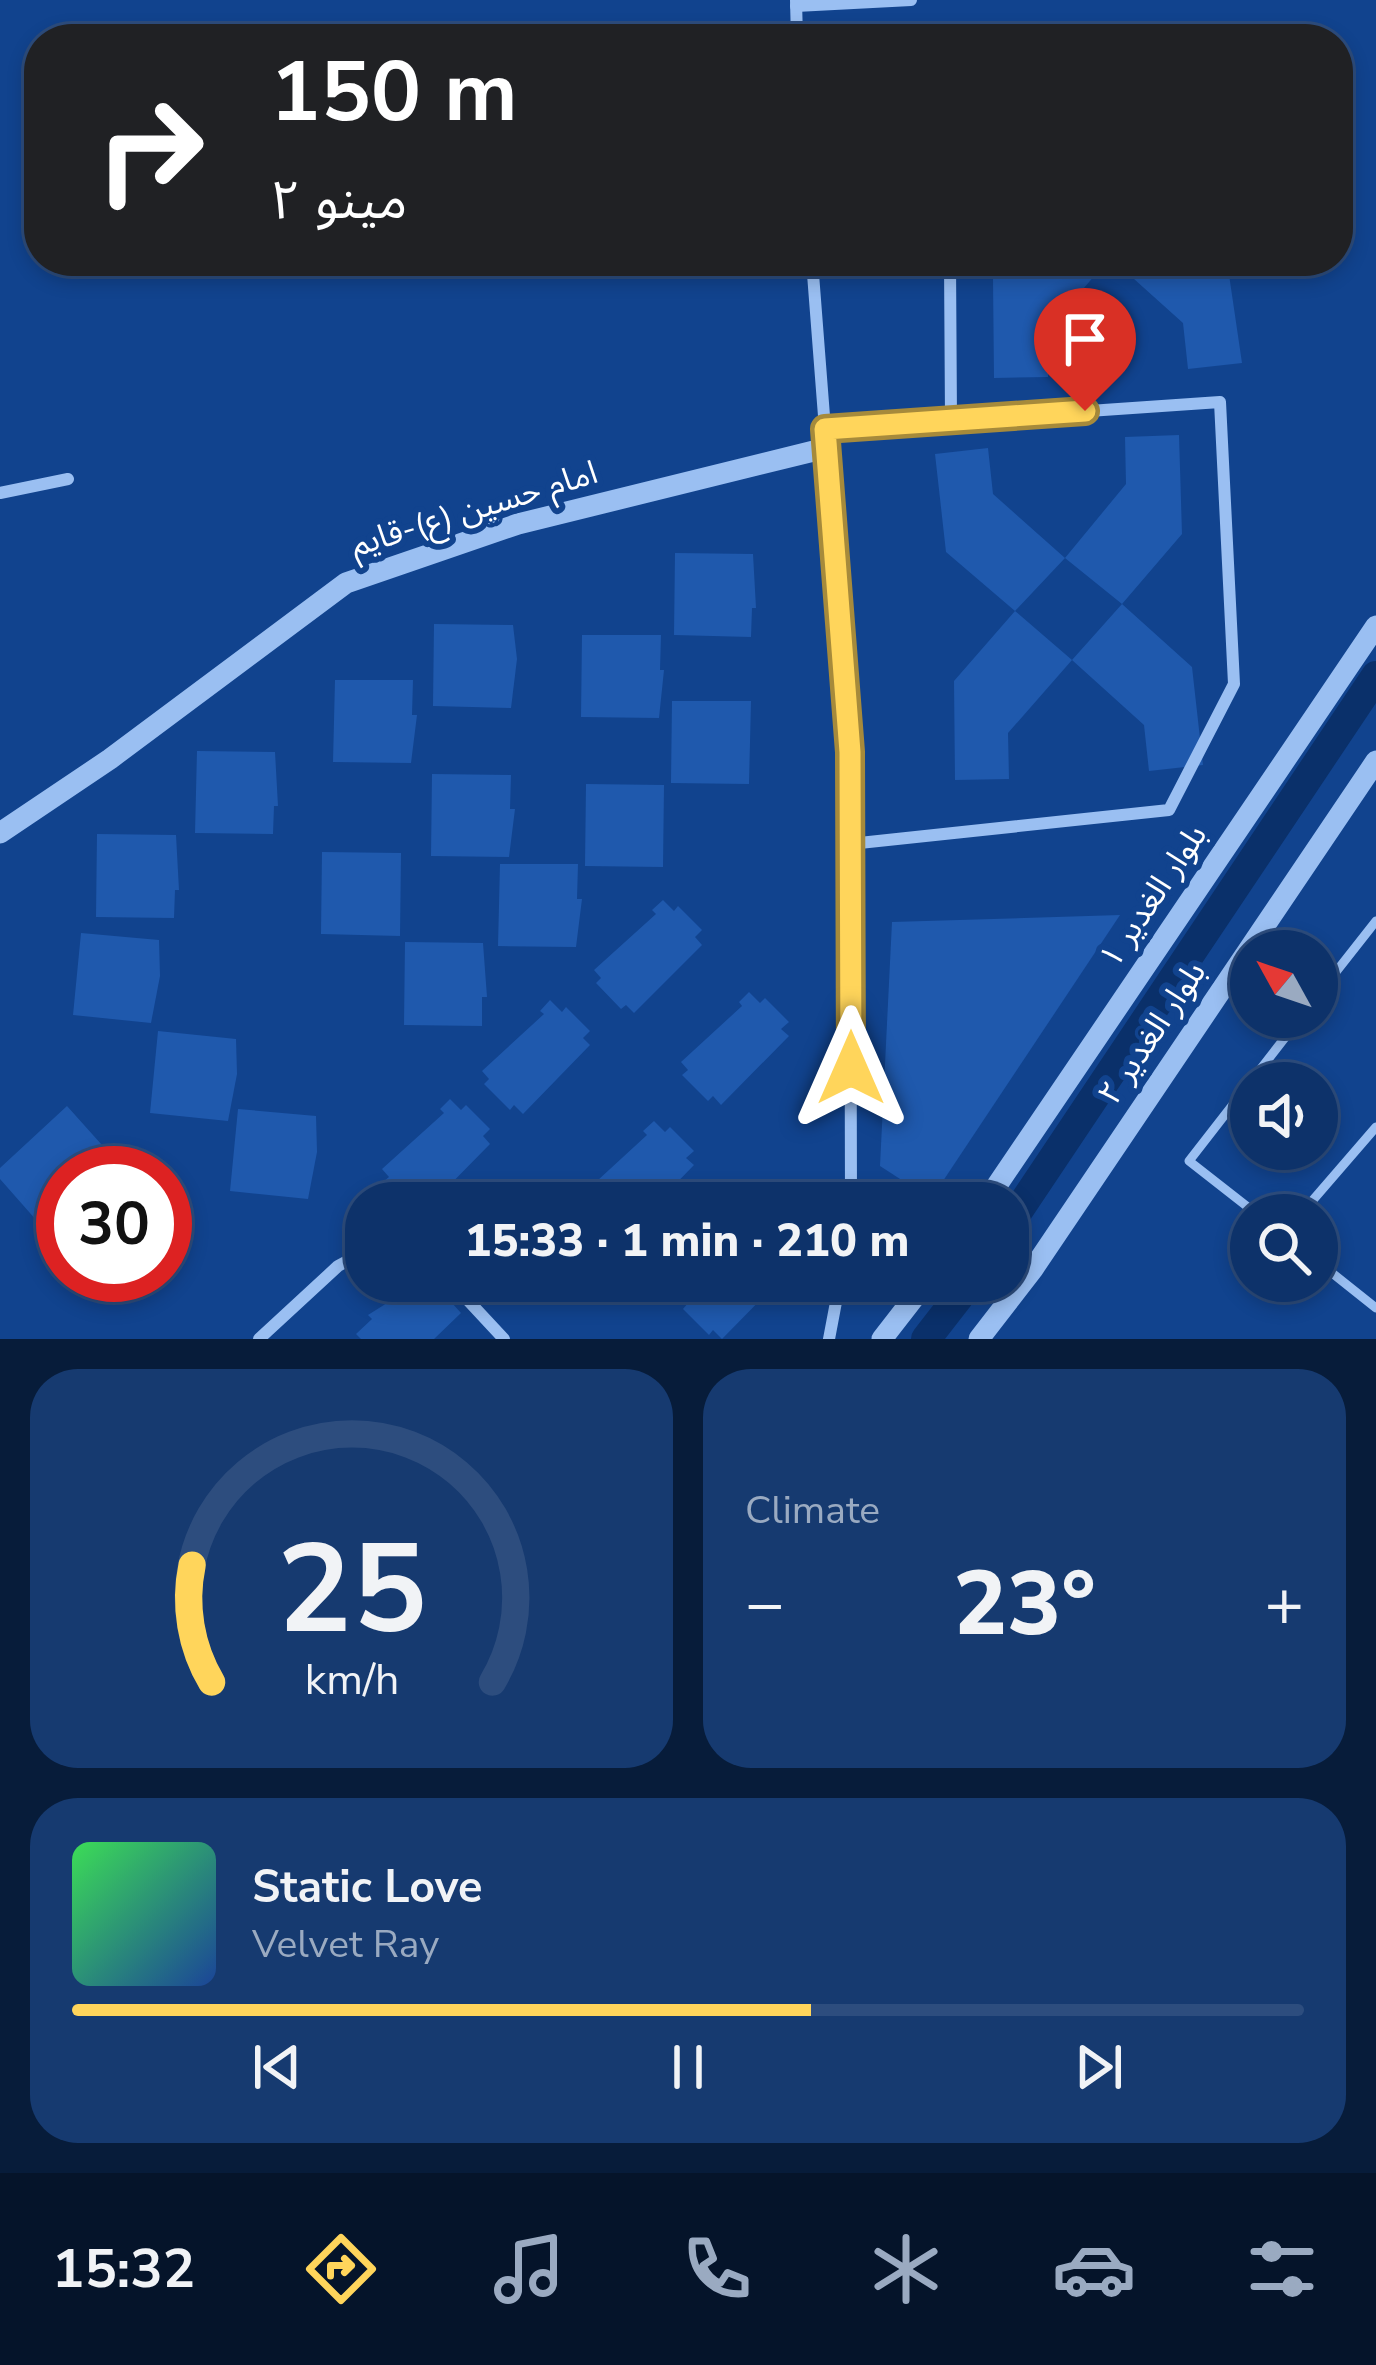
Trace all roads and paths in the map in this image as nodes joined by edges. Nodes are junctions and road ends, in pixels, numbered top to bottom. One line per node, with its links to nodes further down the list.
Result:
1 (911, 0): 2 (street)
2 (796, 3)
3 (813, 276): 6 (street)
4 (950, 276): 5 (street)
5 (950, 420): 6 (street); 12 (street)
6 (826, 438): 11 (street, امام حسین (ع)-قایم); 12 (street)
7 (68, 479): 8 (street)
8 (0, 493)
9 (1376, 626): 18 (street, بلوار الغدیر ۱)
10 (1376, 761): 31 (street, بلوار الغدیر ۲)
11 (0, 833)
12 (850, 844): 17 (street)
13 (1376, 921): 14 (lane)
14 (1338, 969)
15 (1285, 1038): 19 (lane)
16 (1376, 1127): 20 (lane)
17 (851, 1182)
18 (999, 1182)
19 (1231, 1194)
20 (1318, 1194)
21 (345, 1262): 27 (street)
22 (1338, 1278): 26 (lane)
23 (470, 1302): 28 (street)
24 (836, 1302): 29 (street)
25 (911, 1302): 30 (street)
26 (1376, 1308)
27 (259, 1339)
28 (504, 1339)
29 (829, 1339)
30 (882, 1339)
31 (979, 1339)

